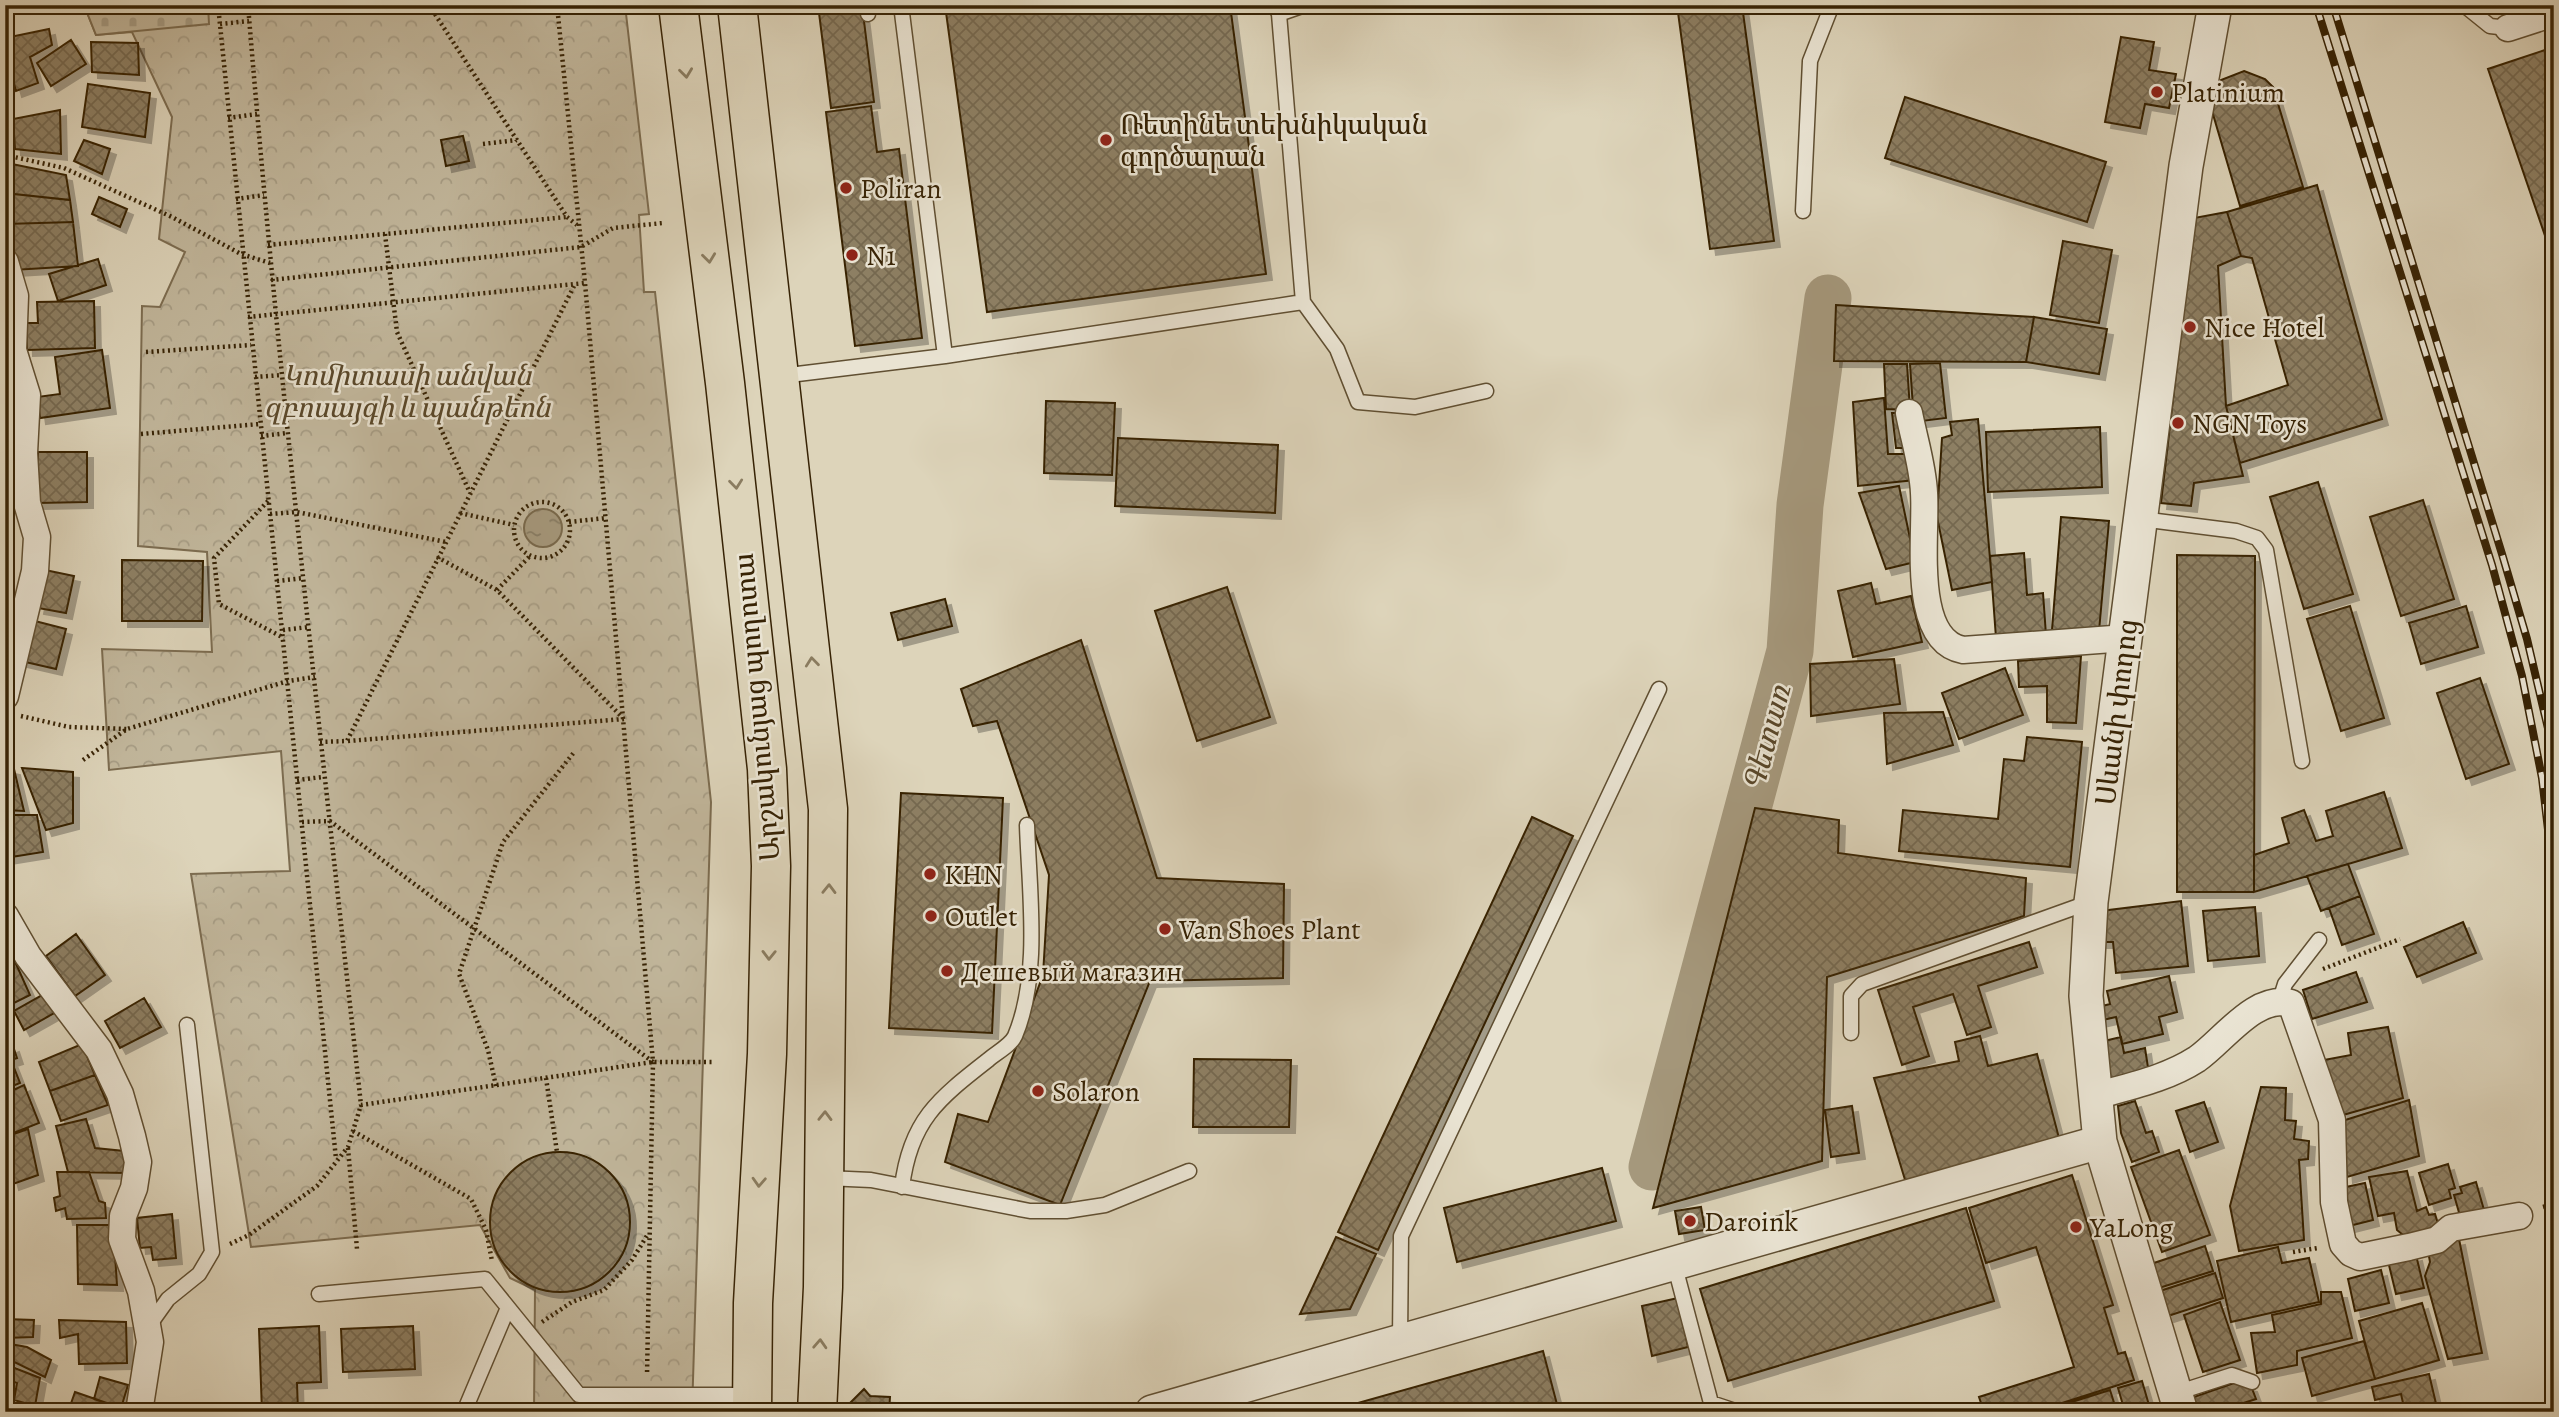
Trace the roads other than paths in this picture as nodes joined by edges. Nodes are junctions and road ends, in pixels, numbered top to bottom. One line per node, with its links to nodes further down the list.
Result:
1 (678, 5): 43 (main road, Արշակունյաց պողոտա, one-way to 43)
2 (737, 5): 15 (main road, Արշակունյաց պողոտա)
3 (901, 5): 14 (lane)
4 (1304, 5): 8 (lane)
5 (1832, 5): 11 (lane)
6 (2215, 5): 18 (street, Սևանի փողոց)
7 (2464, 5): 10 (lane)
8 (1277, 10): 13 (lane)
9 (2554, 13): 10 (street)
10 (2508, 28)
11 (1803, 211)
12 (5, 262): 21 (street)
13 (1303, 302): 14 (lane); 16 (lane)
14 (945, 356): 15 (lane)
15 (781, 376): 33 (main road, Արշակունյաց պողոտա, one-way to 15)
16 (1486, 391)
17 (1909, 413): 19 (street)
18 (2141, 519): 19 (street, Սևանի փողոց); 22 (lane)
19 (2126, 638): 24 (street, Սևանի փողոց)
20 (1658, 689): 40 (lane)
21 (12, 705)
22 (2302, 761)
23 (1027, 825): 34 (lane)
24 (2091, 902): 29 (lane); 30 (street, Սևանի փողոց)
25 (5, 916): 39 (street)
26 (2319, 940): 27 (lane)
27 (2280, 1000): 30 (street); 35 (street)
28 (187, 1025): 39 (lane)
29 (1851, 1032)
30 (2095, 1096): 31 (street, Սևանի փողոց)
31 (2100, 1142): 36 (street); 42 (street, Սևանի փողոց)
32 (1189, 1171): 34 (lane)
33 (824, 1178): 34 (lane); 47 (main road, Արշակունյաց պողոտա, one-way to 33)
34 (902, 1187)
35 (2519, 1216)
36 (1674, 1263): 40 (street); 44 (lane)
37 (319, 1294): 38 (lane)
38 (507, 1310): 43 (lane); 46 (lane)
39 (148, 1328): 45 (street)
40 (1400, 1341): 48 (street)
41 (2252, 1382): 42 (lane)
42 (2179, 1402)
43 (752, 1403)
44 (1709, 1407): 49 (lane)
45 (139, 1412)
46 (464, 1412)
47 (817, 1412)
48 (1152, 1412)
49 (1738, 1412)

